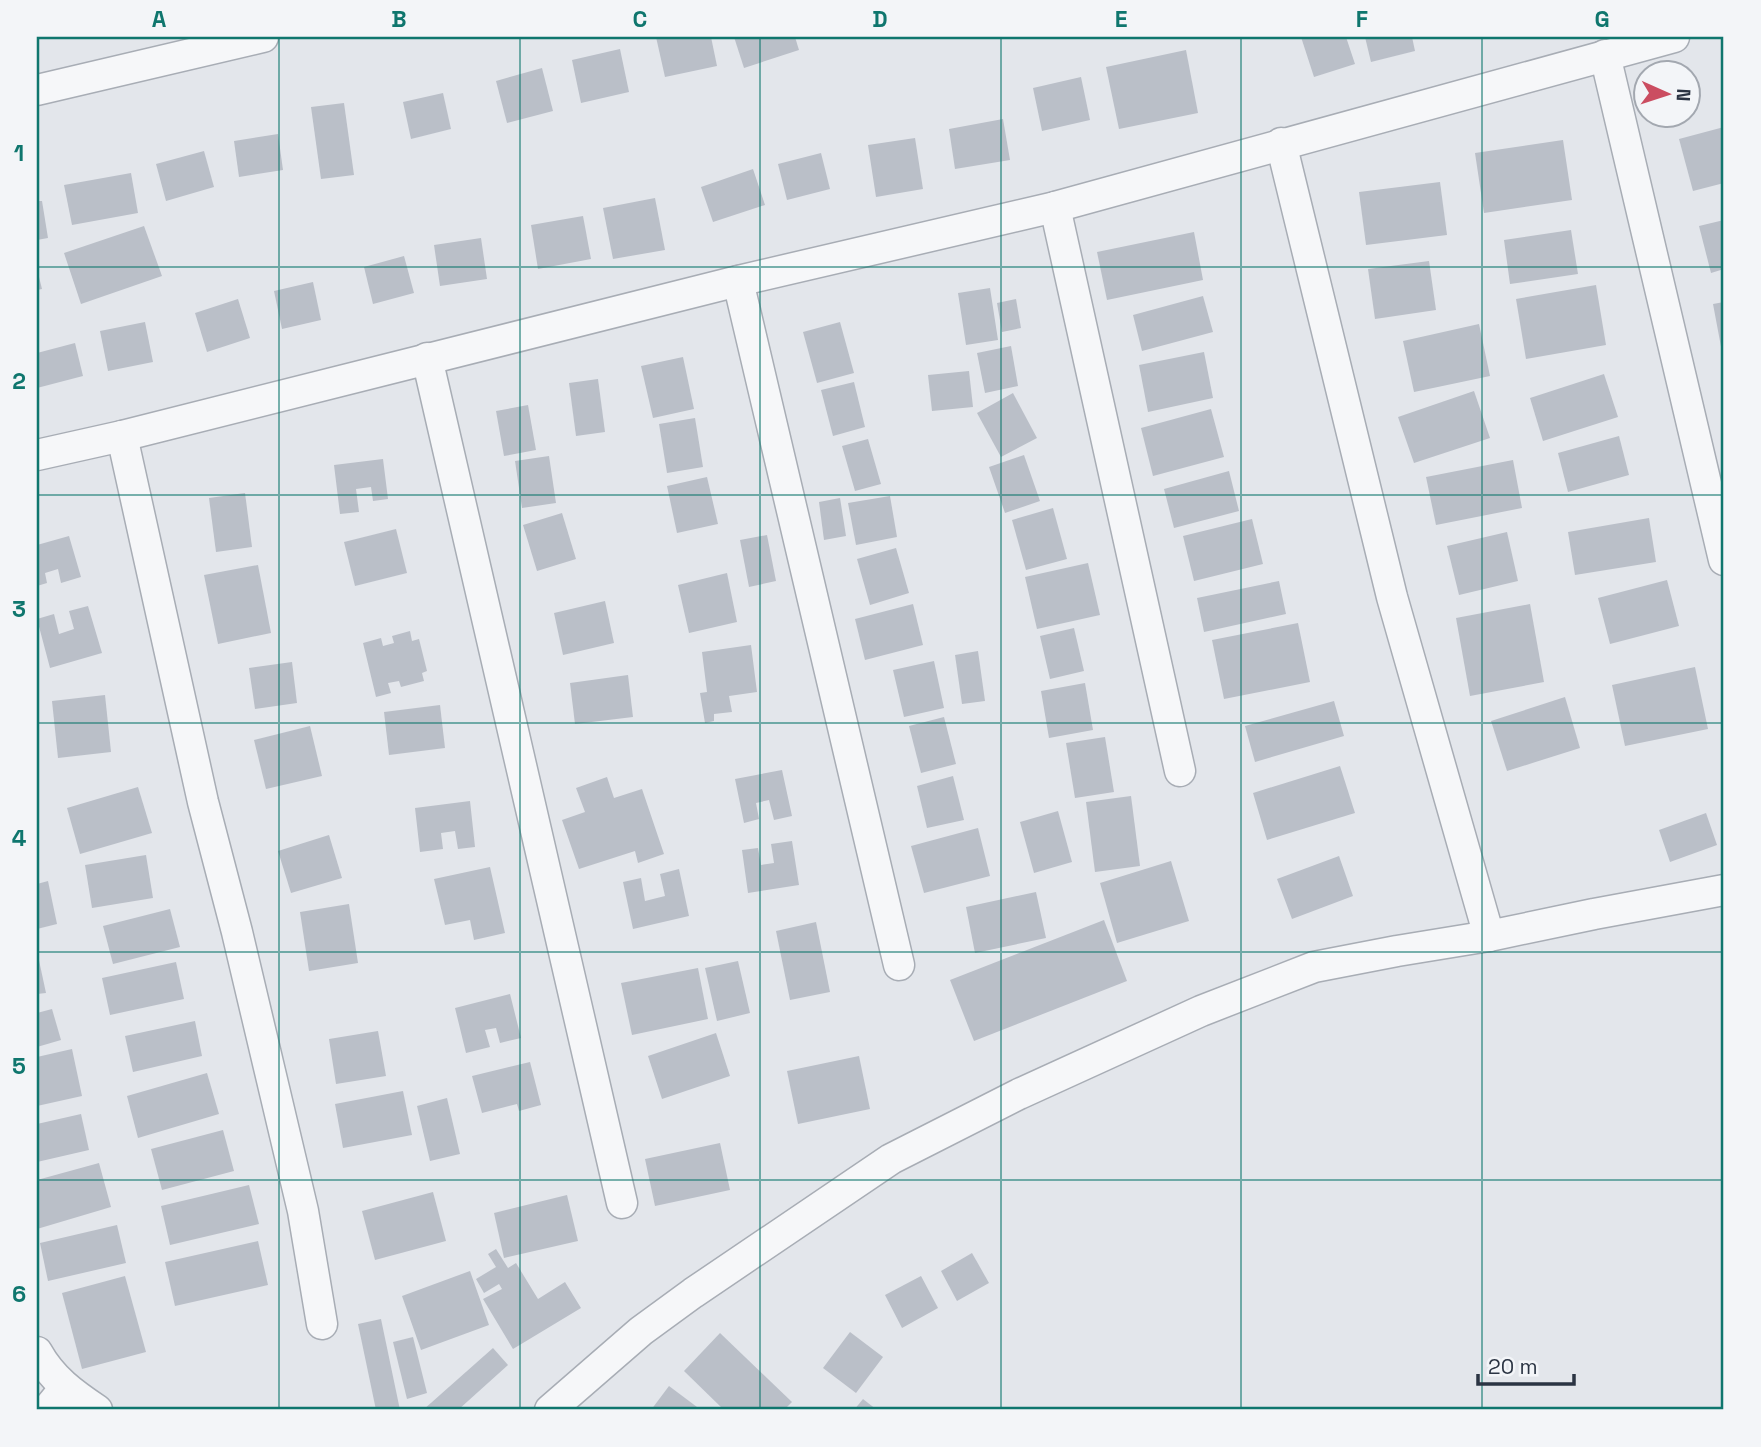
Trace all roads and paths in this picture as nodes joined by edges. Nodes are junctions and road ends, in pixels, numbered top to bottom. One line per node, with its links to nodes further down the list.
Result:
1 (264, 37): 4 (street)
2 (1674, 37): 3 (street)
3 (1605, 55): 5 (street); 11 (street)
4 (37, 90)
5 (1281, 143): 6 (street); 14 (street)
6 (1055, 207): 7 (street); 12 (street)
7 (738, 281): 8 (street); 15 (street)
8 (427, 358): 9 (street); 16 (street)
9 (122, 436): 10 (street); 17 (street)
10 (37, 455)
11 (1724, 560)
12 (1180, 771)
13 (1724, 890): 14 (street)
14 (1489, 936): 21 (street)
15 (899, 965)
16 (622, 1203)
17 (322, 1324)
18 (37, 1353): 19 (street)
19 (56, 1399): 20 (street)
20 (97, 1410)
21 (550, 1410)

